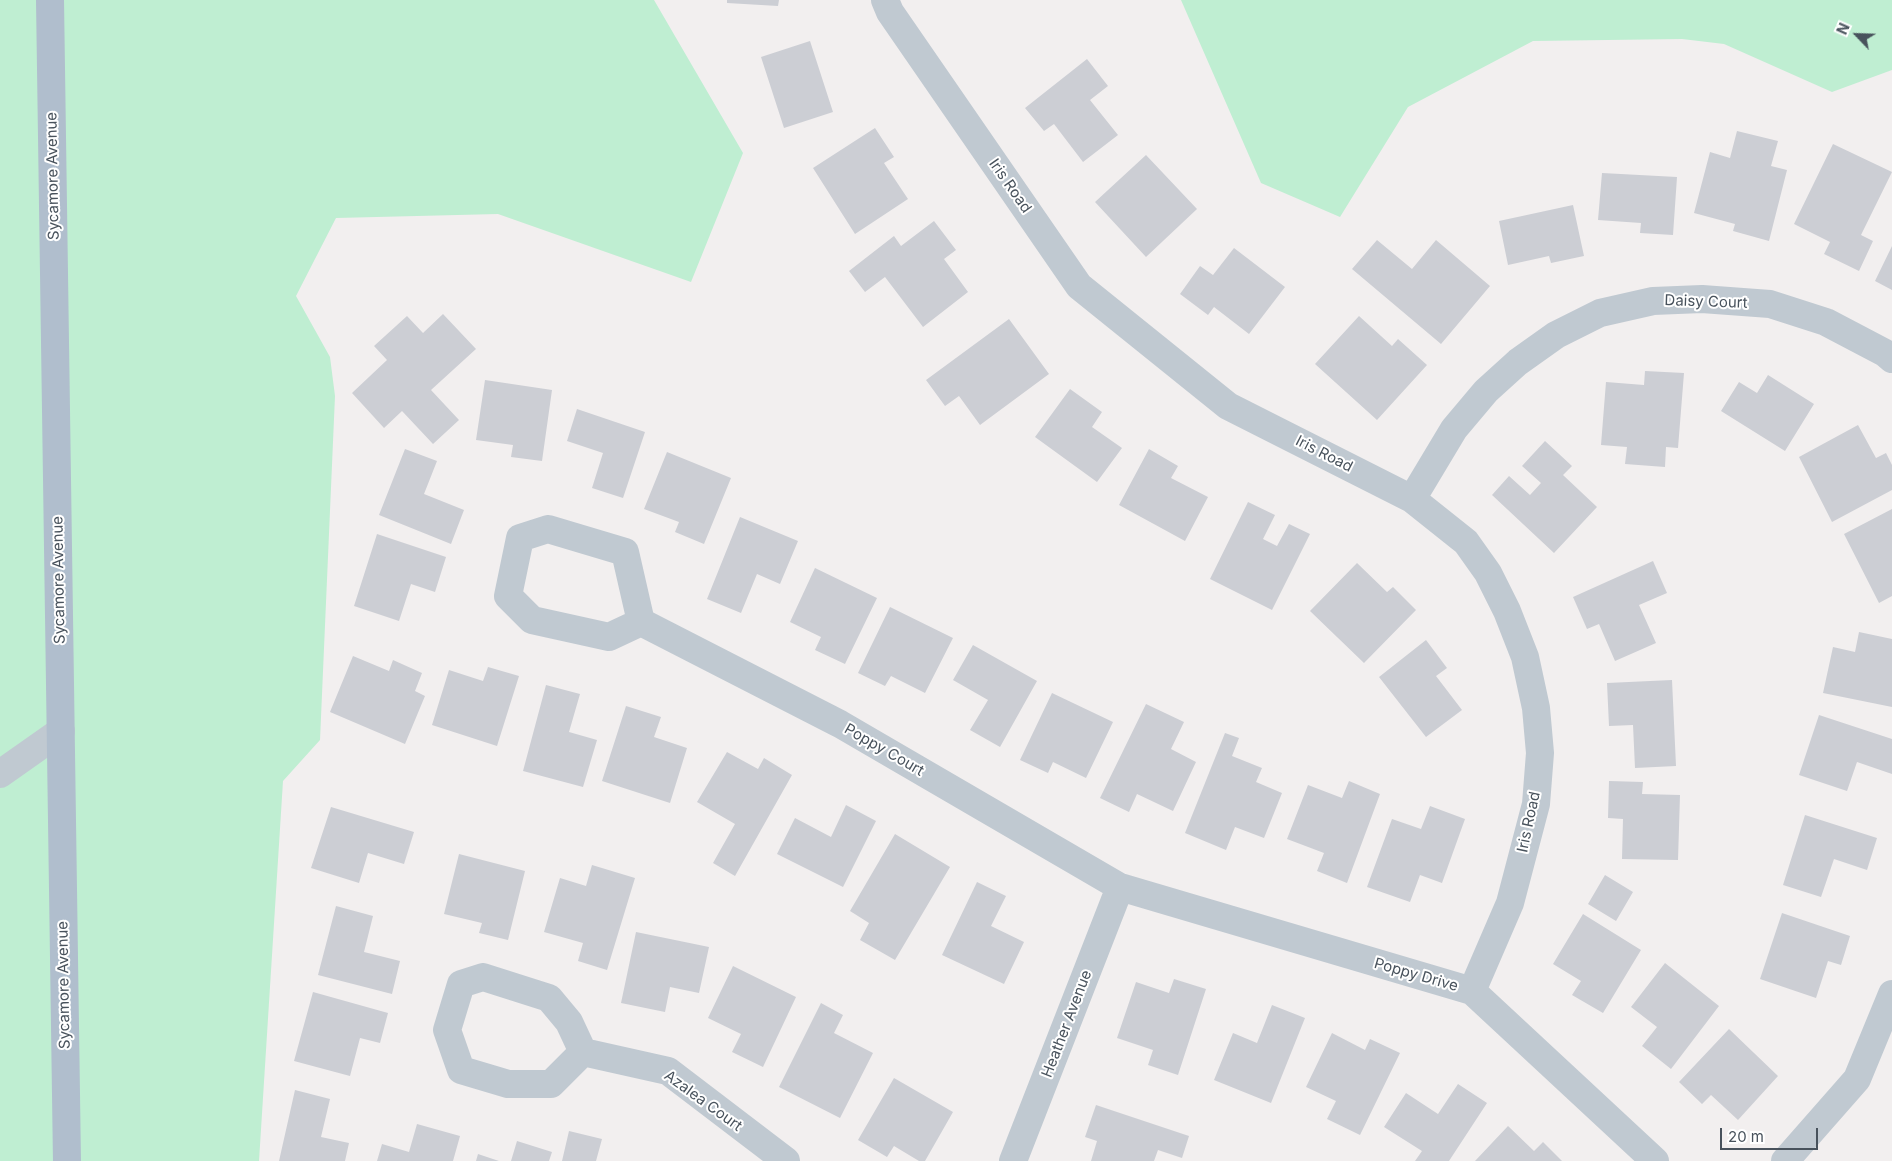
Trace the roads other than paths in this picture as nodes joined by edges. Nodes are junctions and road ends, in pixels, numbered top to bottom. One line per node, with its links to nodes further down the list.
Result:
1 (50, 0): 6 (main road, Sycamore Avenue)
2 (885, 0): 4 (street, Iris Road)
3 (1892, 359): 4 (street, Daisy Court)
4 (1412, 499): 9 (street, Iris Road)
5 (641, 622): 5 (street); 8 (street, Poppy Court)
6 (61, 730): 7 (street); 12 (main road, Sycamore Avenue)
7 (0, 774)
8 (1120, 887): 9 (street, Poppy Drive); 14 (street, Heather Avenue)
9 (1472, 992): 15 (street, Poppy Drive)
10 (1892, 994): 16 (street)
11 (583, 1052): 11 (street); 13 (street, Azalea Court)
12 (67, 1161)
13 (786, 1161)
14 (1013, 1161)
15 (1655, 1161)
16 (1784, 1161)

